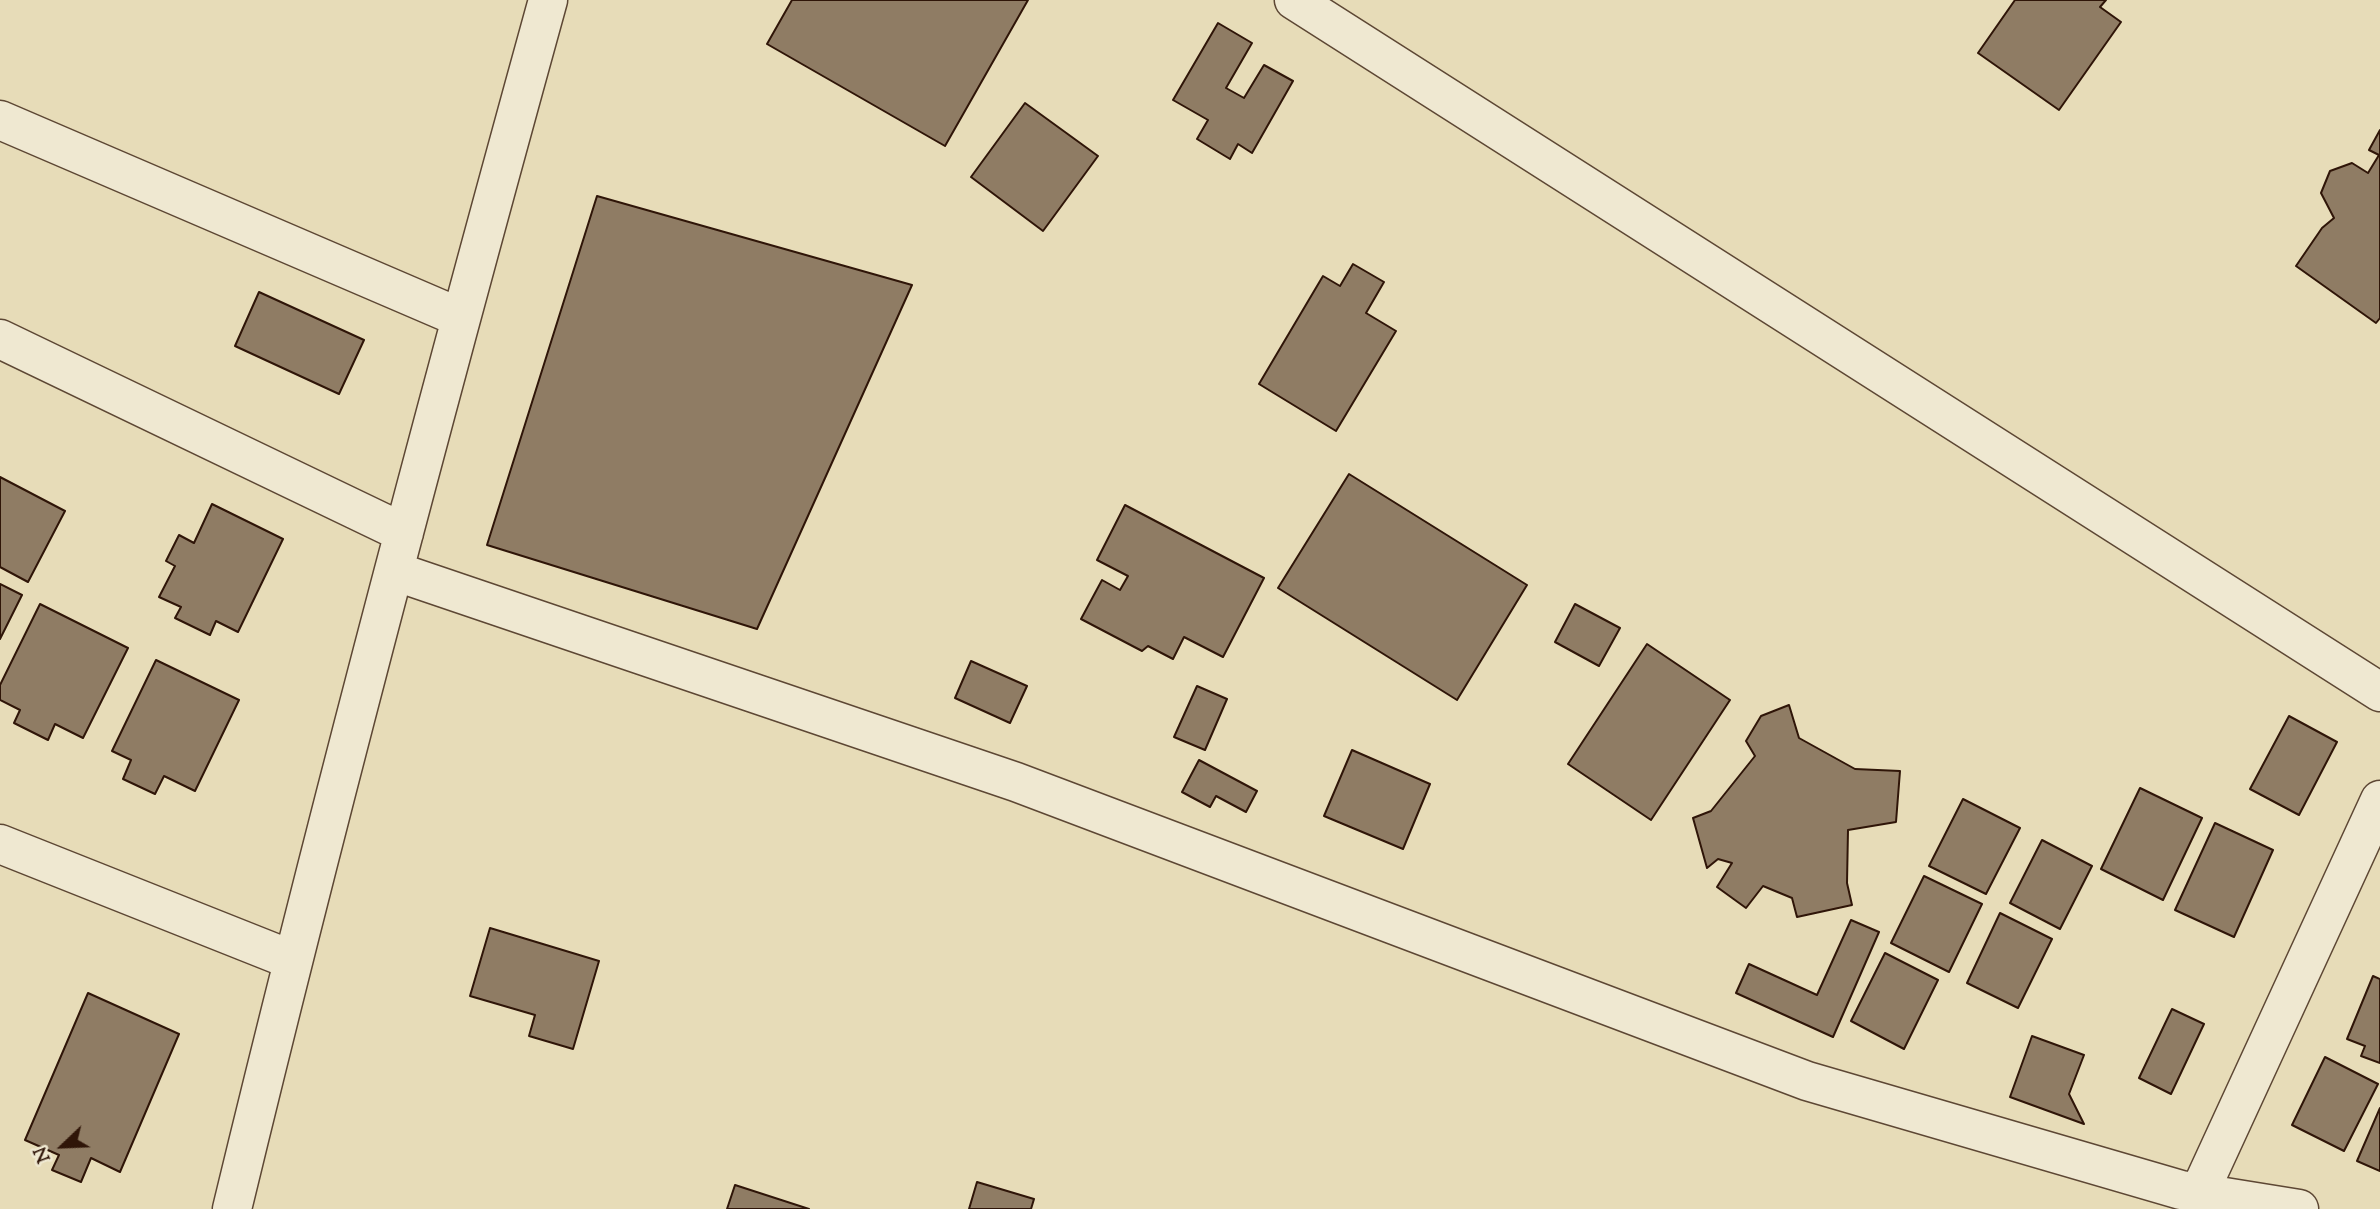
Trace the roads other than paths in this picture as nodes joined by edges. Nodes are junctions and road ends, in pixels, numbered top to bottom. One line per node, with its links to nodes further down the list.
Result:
1 (548, 0): 4 (street)
2 (1294, 0): 8 (street)
3 (0, 120): 4 (street)
4 (461, 317): 6 (street)
5 (0, 339): 6 (street)
6 (404, 533): 7 (street)
7 (394, 571): 11 (street); 12 (street)
8 (2380, 692)
9 (2380, 800): 12 (street)
10 (0, 844): 11 (street)
11 (292, 960): 13 (street)
12 (2186, 1197): 14 (street)
13 (232, 1209)
14 (2299, 1209)

